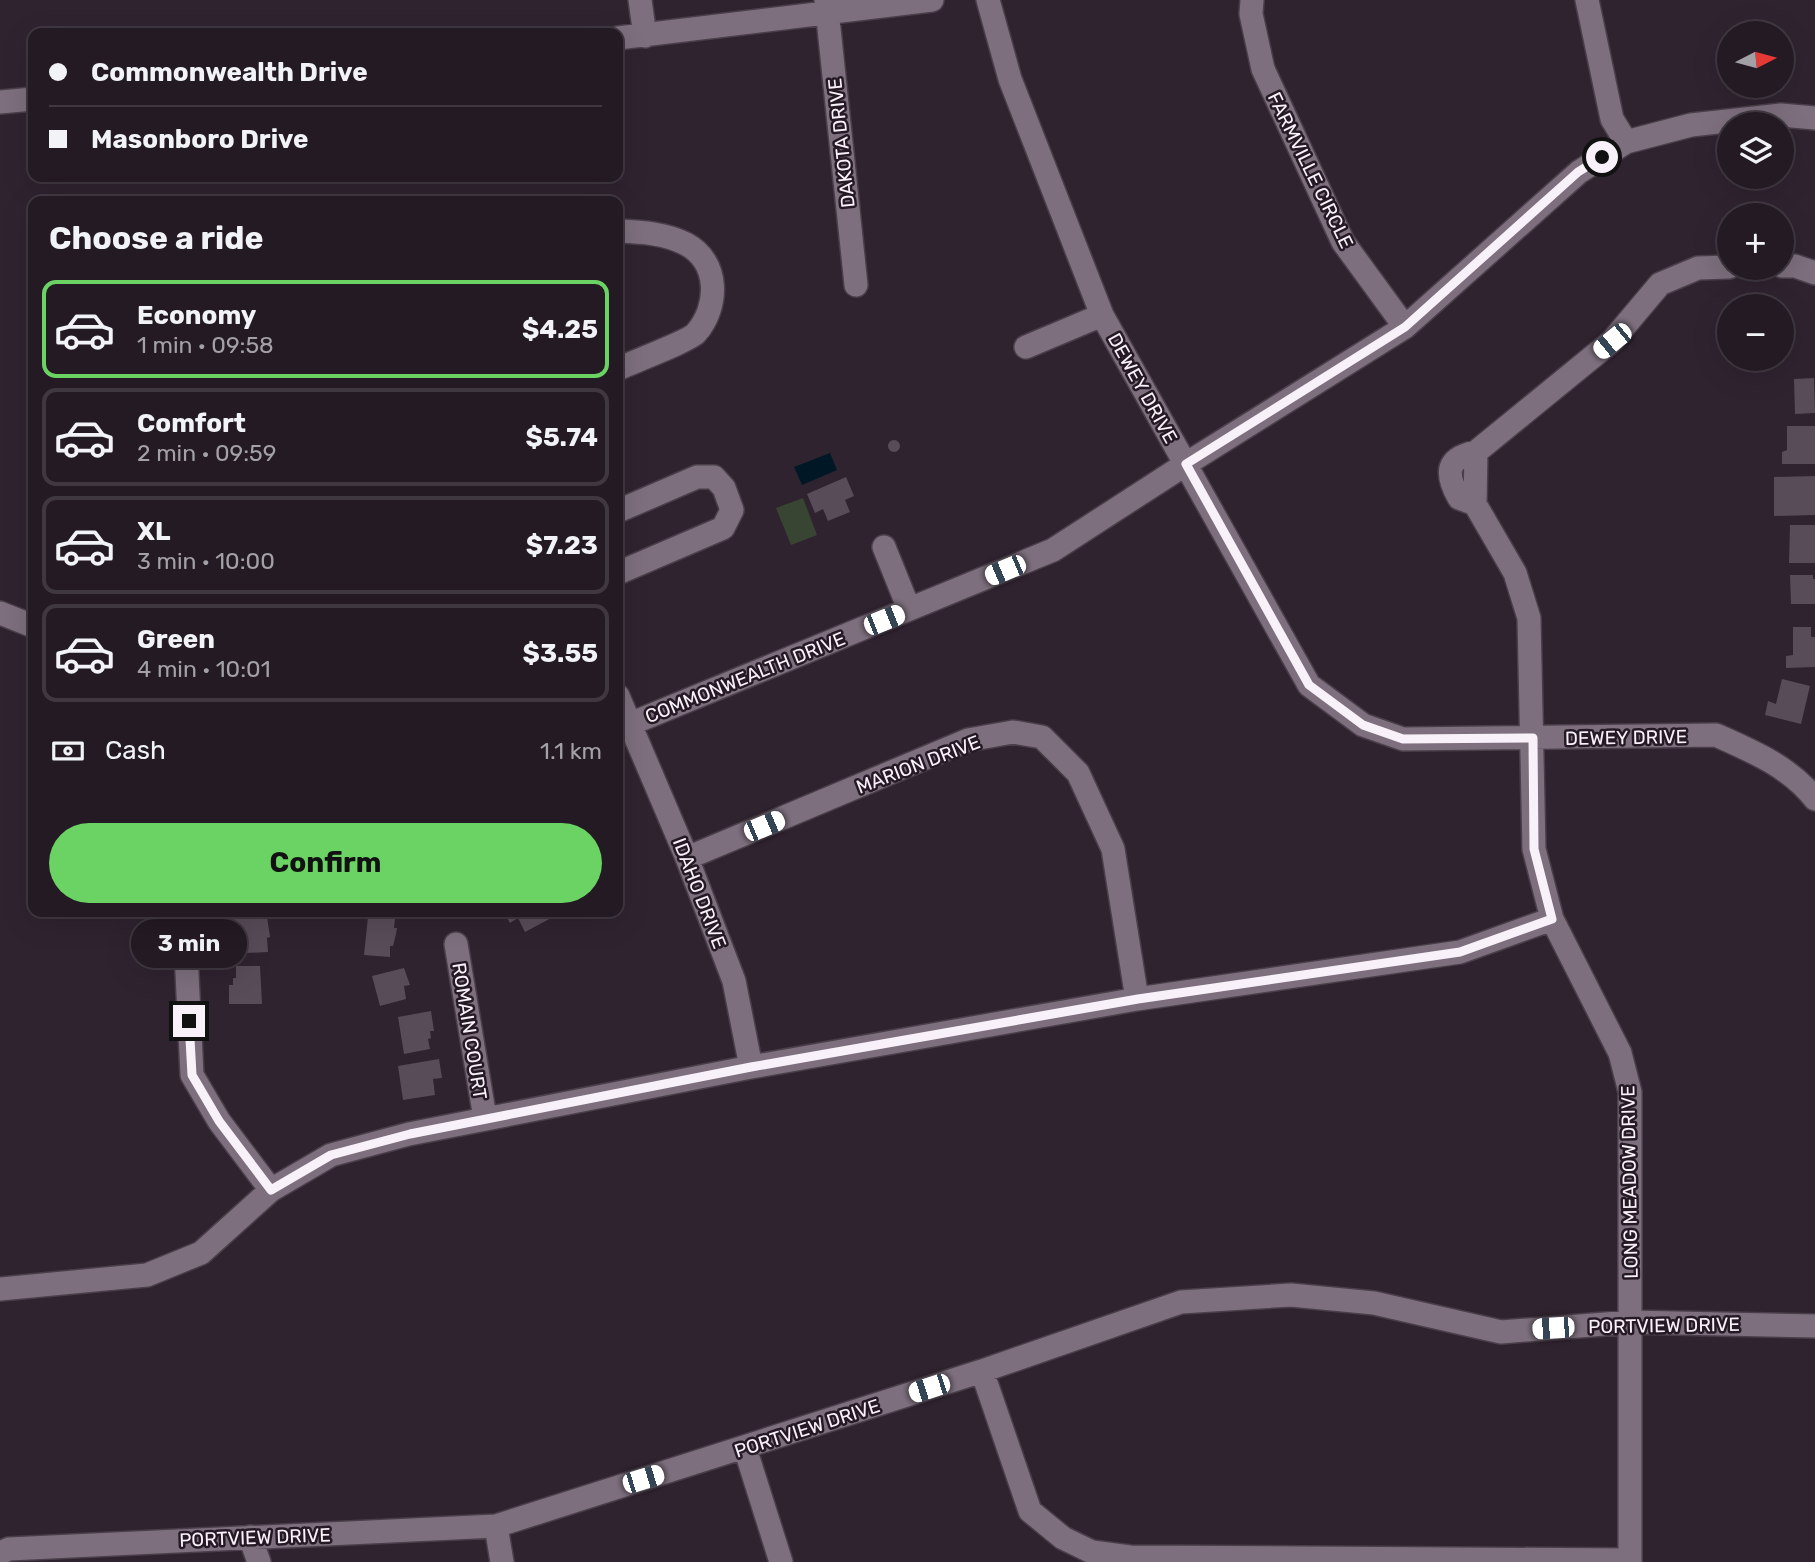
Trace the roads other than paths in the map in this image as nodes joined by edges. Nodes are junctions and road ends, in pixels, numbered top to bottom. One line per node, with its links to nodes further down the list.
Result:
1 (640, 0): 7 (street)
2 (932, 0): 6 (street)
3 (988, 0): 18 (street, DEWEY DRIVE)
4 (1252, 0): 19 (street, FARMVILLE CIRCLE)
5 (1587, 0): 12 (street)
6 (827, 7): 7 (street); 17 (street, DAKOTA DRIVE)
7 (645, 36): 8 (street)
8 (623, 38)
9 (28, 99): 10 (street)
10 (0, 102)
11 (1815, 118): 12 (street, COMMONWEALTH DRIVE)
12 (1626, 142): 19 (street, COMMONWEALTH DRIVE)
13 (623, 231): 21 (street)
14 (1794, 266): 16 (street)
15 (1717, 267): 30 (street, LONG MEADOW DRIVE)
16 (1814, 271)
17 (856, 285)
18 (1102, 315): 20 (street); 22 (street, DEWEY DRIVE)
19 (1405, 327): 22 (street, COMMONWEALTH DRIVE)
20 (1026, 347)
21 (623, 367)
22 (1186, 464): 26 (street, COMMONWEALTH DRIVE); 30 (street, DEWEY DRIVE)
23 (623, 509): 25 (street)
24 (884, 547): 26 (street)
25 (623, 571)
26 (909, 609): 29 (street, COMMONWEALTH DRIVE)
27 (0, 613): 28 (street)
28 (28, 624)
29 (623, 727): 32 (street, IDAHO DRIVE)
30 (1533, 738): 31 (street, DEWEY DRIVE); 34 (street, LONG MEADOW DRIVE)
31 (1811, 784)
32 (687, 859): 36 (street, MARION DRIVE); 37 (street, IDAHO DRIVE)
33 (184, 917): 39 (street)
34 (1552, 919): 36 (street); 41 (street, LONG MEADOW DRIVE)
35 (456, 944): 38 (street, ROMAIN COURT)
36 (1138, 999): 37 (street)
37 (751, 1067): 38 (street)
38 (485, 1118): 39 (street)
39 (271, 1190): 40 (street)
40 (0, 1289)
41 (1631, 1322): 42 (street, PORTVIEW DRIVE); 43 (street, PORTVIEW DRIVE); 48 (street, LONG MEADOW DRIVE)
42 (1815, 1326)
43 (982, 1371): 44 (street, PORTVIEW DRIVE); 48 (street)
44 (745, 1448): 45 (street, PORTVIEW DRIVE); 51 (street)
45 (496, 1526): 46 (street, PORTVIEW DRIVE); 50 (street)
46 (250, 1537): 47 (street, PORTVIEW DRIVE); 49 (street)
47 (0, 1553)
48 (1630, 1561)
49 (259, 1562)
50 (502, 1562)
51 (781, 1562)

